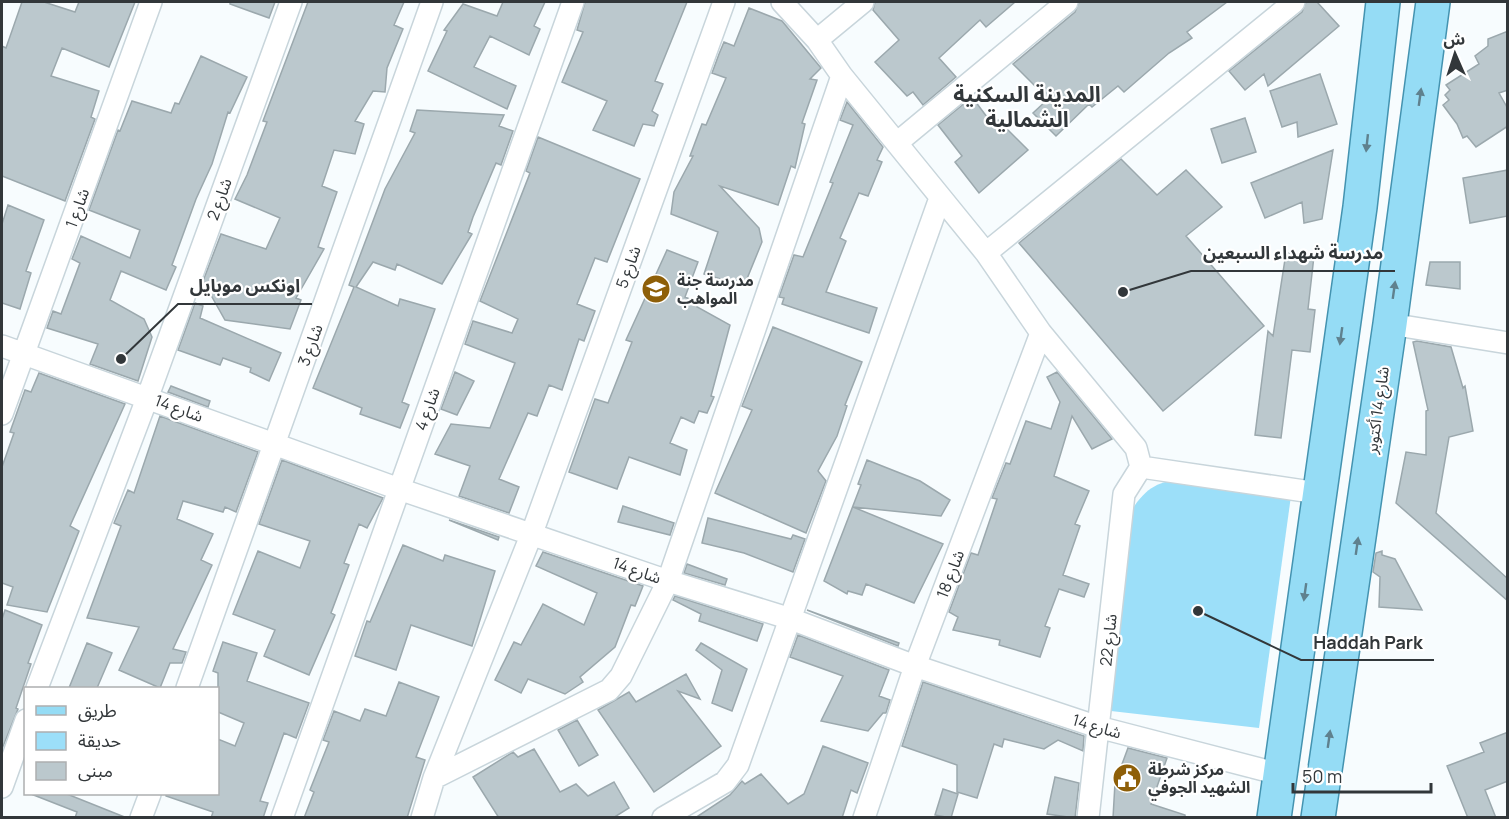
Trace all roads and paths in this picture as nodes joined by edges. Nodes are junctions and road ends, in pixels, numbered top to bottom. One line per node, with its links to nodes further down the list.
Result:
1 (150, 2): 23 (street, شارع 1)
2 (291, 2): 24 (street, شارع 2)
3 (432, 2): 26 (street, شارع 3)
4 (573, 2): 28 (street, شارع 4)
5 (724, 2): 30 (street, شارع 5)
6 (782, 2): 12 (street)
7 (863, 2): 12 (street)
8 (1067, 2): 14 (street)
9 (1294, 2): 18 (street)
10 (1383, 2): 16 (main road, one-way to 16)
11 (1432, 2): 17 (main road, شارع 14 أكتوبر, one-way to 11)
12 (817, 40): 13 (street)
13 (842, 75): 14 (street); 31 (street)
14 (898, 142): 15 (street)
15 (940, 198): 18 (street); 32 (street)
16 (1360, 207): 17 (main road); 29 (main road, one-way to 29)
17 (1404, 217): 19 (main road, شارع 14 أكتوبر, one-way to 17)
18 (986, 253): 20 (street)
19 (1390, 324): 21 (street); 49 (main road, شارع 14 أكتوبر, one-way to 19)
20 (1041, 333): 27 (street); 33 (street, شارع 18)
21 (1508, 343)
22 (2, 346): 23 (street, شارع 14)
23 (25, 354): 24 (street, شارع 14); 25 (street, شارع 1)
24 (148, 396): 26 (street, شارع 14); 34 (street, شارع 2)
25 (2, 414)
26 (275, 444): 28 (street, شارع 14); 35 (street, شارع 3)
27 (1141, 467): 29 (street); 37 (street, شارع 22)
28 (399, 489): 30 (street, شارع 14); 43 (street, شارع 4)
29 (1318, 493): 38 (main road, one-way to 38)
30 (532, 533): 31 (street, شارع 14); 39 (street, شارع 5)
31 (668, 581): 32 (street, شارع 14); 39 (street)
32 (791, 619): 33 (street, شارع 14); 45 (street)
33 (915, 666): 37 (street, شارع 14); 46 (street, شارع 18)
34 (37, 687)
35 (187, 687)
36 (24, 726): 40 (street)
37 (1098, 727): 38 (street, شارع 14); 47 (street, شارع 22)
38 (1280, 774): 48 (main road)
39 (434, 778): 44 (street, شارع 5)
40 (2, 787)
41 (150, 795): 42 (street)
42 (141, 818)
43 (282, 818)
44 (422, 818)
45 (663, 818)
46 (864, 818)
47 (1088, 818)
48 (1274, 818)
49 (1318, 818)

